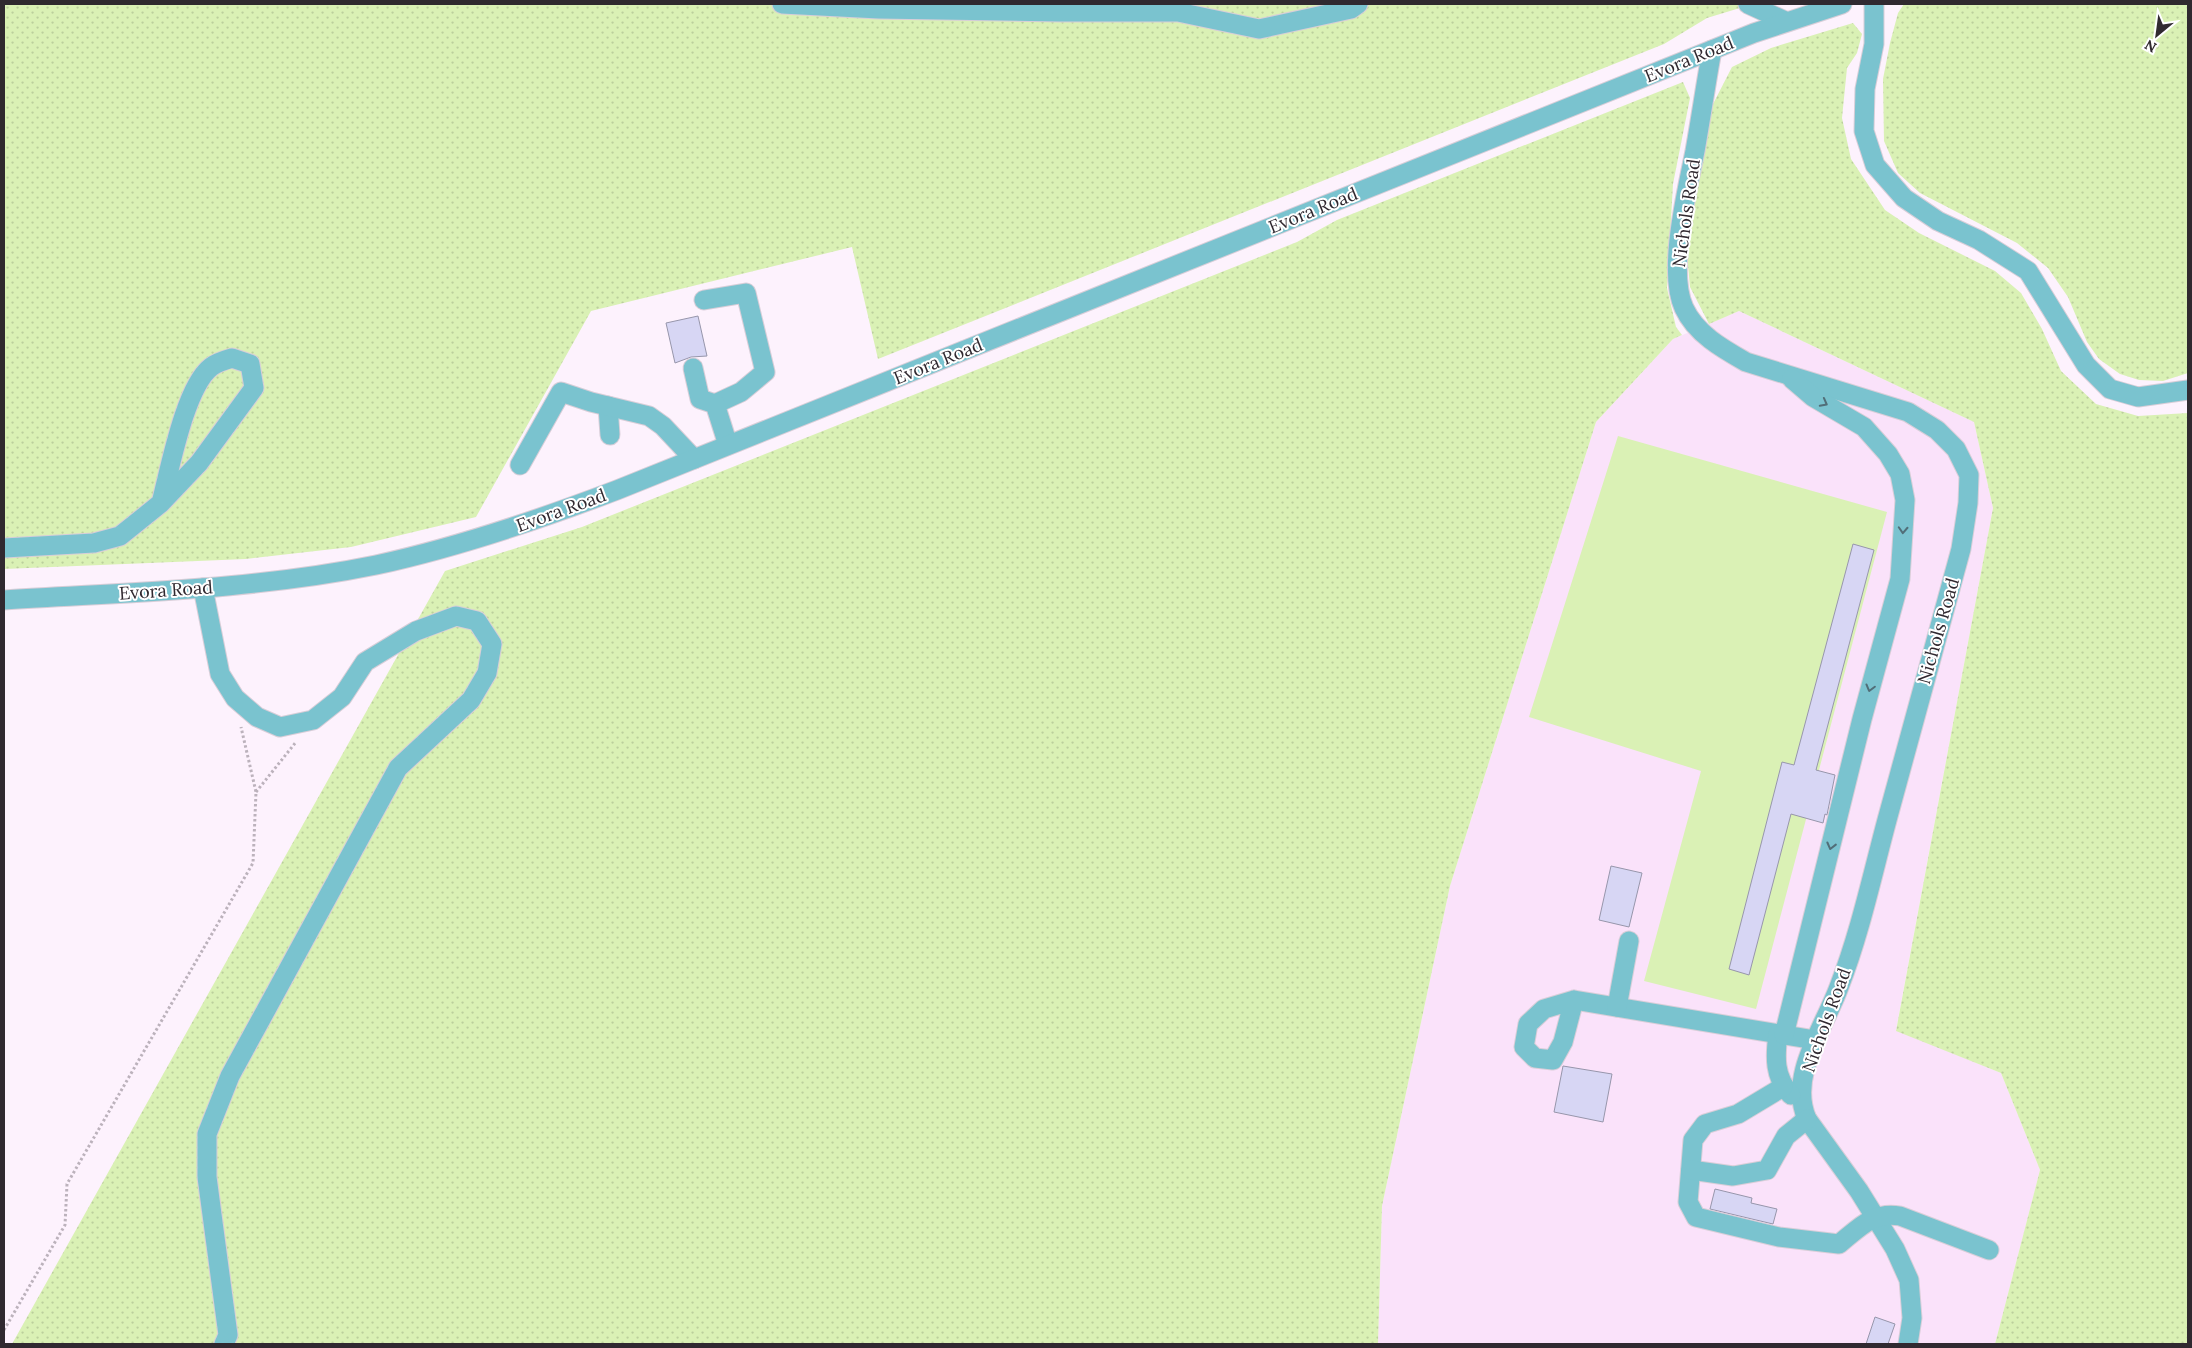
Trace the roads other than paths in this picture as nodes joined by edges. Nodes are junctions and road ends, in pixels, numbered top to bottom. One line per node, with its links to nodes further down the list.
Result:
1 (782, 4): 2 (street)
2 (1358, 4)
3 (1748, 4): 6 (street)
4 (1842, 4): 6 (street, Evora Road)
5 (1874, 4): 11 (street)
6 (1784, 21): 7 (street, Evora Road)
7 (1712, 50): 10 (street, Nichols Road); 15 (street, Evora Road)
8 (704, 300): 12 (street)
9 (693, 368): 12 (street)
10 (1785, 374): 25 (street, one-way to 25); 26 (street, Nichols Road)
11 (2188, 390)
12 (715, 404): 15 (street)
13 (608, 406): 14 (street); 16 (street); 17 (street)
14 (610, 435)
15 (728, 444): 16 (street, Evora Road)
16 (694, 459): 20 (street, Evora Road)
17 (520, 465)
18 (161, 503): 18 (street); 19 (street)
19 (4, 548)
20 (203, 588): 21 (street, Evora Road); 32 (street)
21 (4, 600)
22 (1629, 941): 24 (street)
23 (1574, 1000): 24 (street)
24 (1617, 1007): 25 (street)
25 (1781, 1034): 26 (street); 27 (street)
26 (1815, 1040): 28 (street, Nichols Road)
27 (1783, 1088): 28 (street); 29 (street)
28 (1804, 1113): 29 (street); 30 (street)
29 (1691, 1170): 30 (street)
30 (1875, 1217): 31 (street); 33 (street)
31 (1989, 1250)
32 (224, 1344)
33 (1908, 1344)

